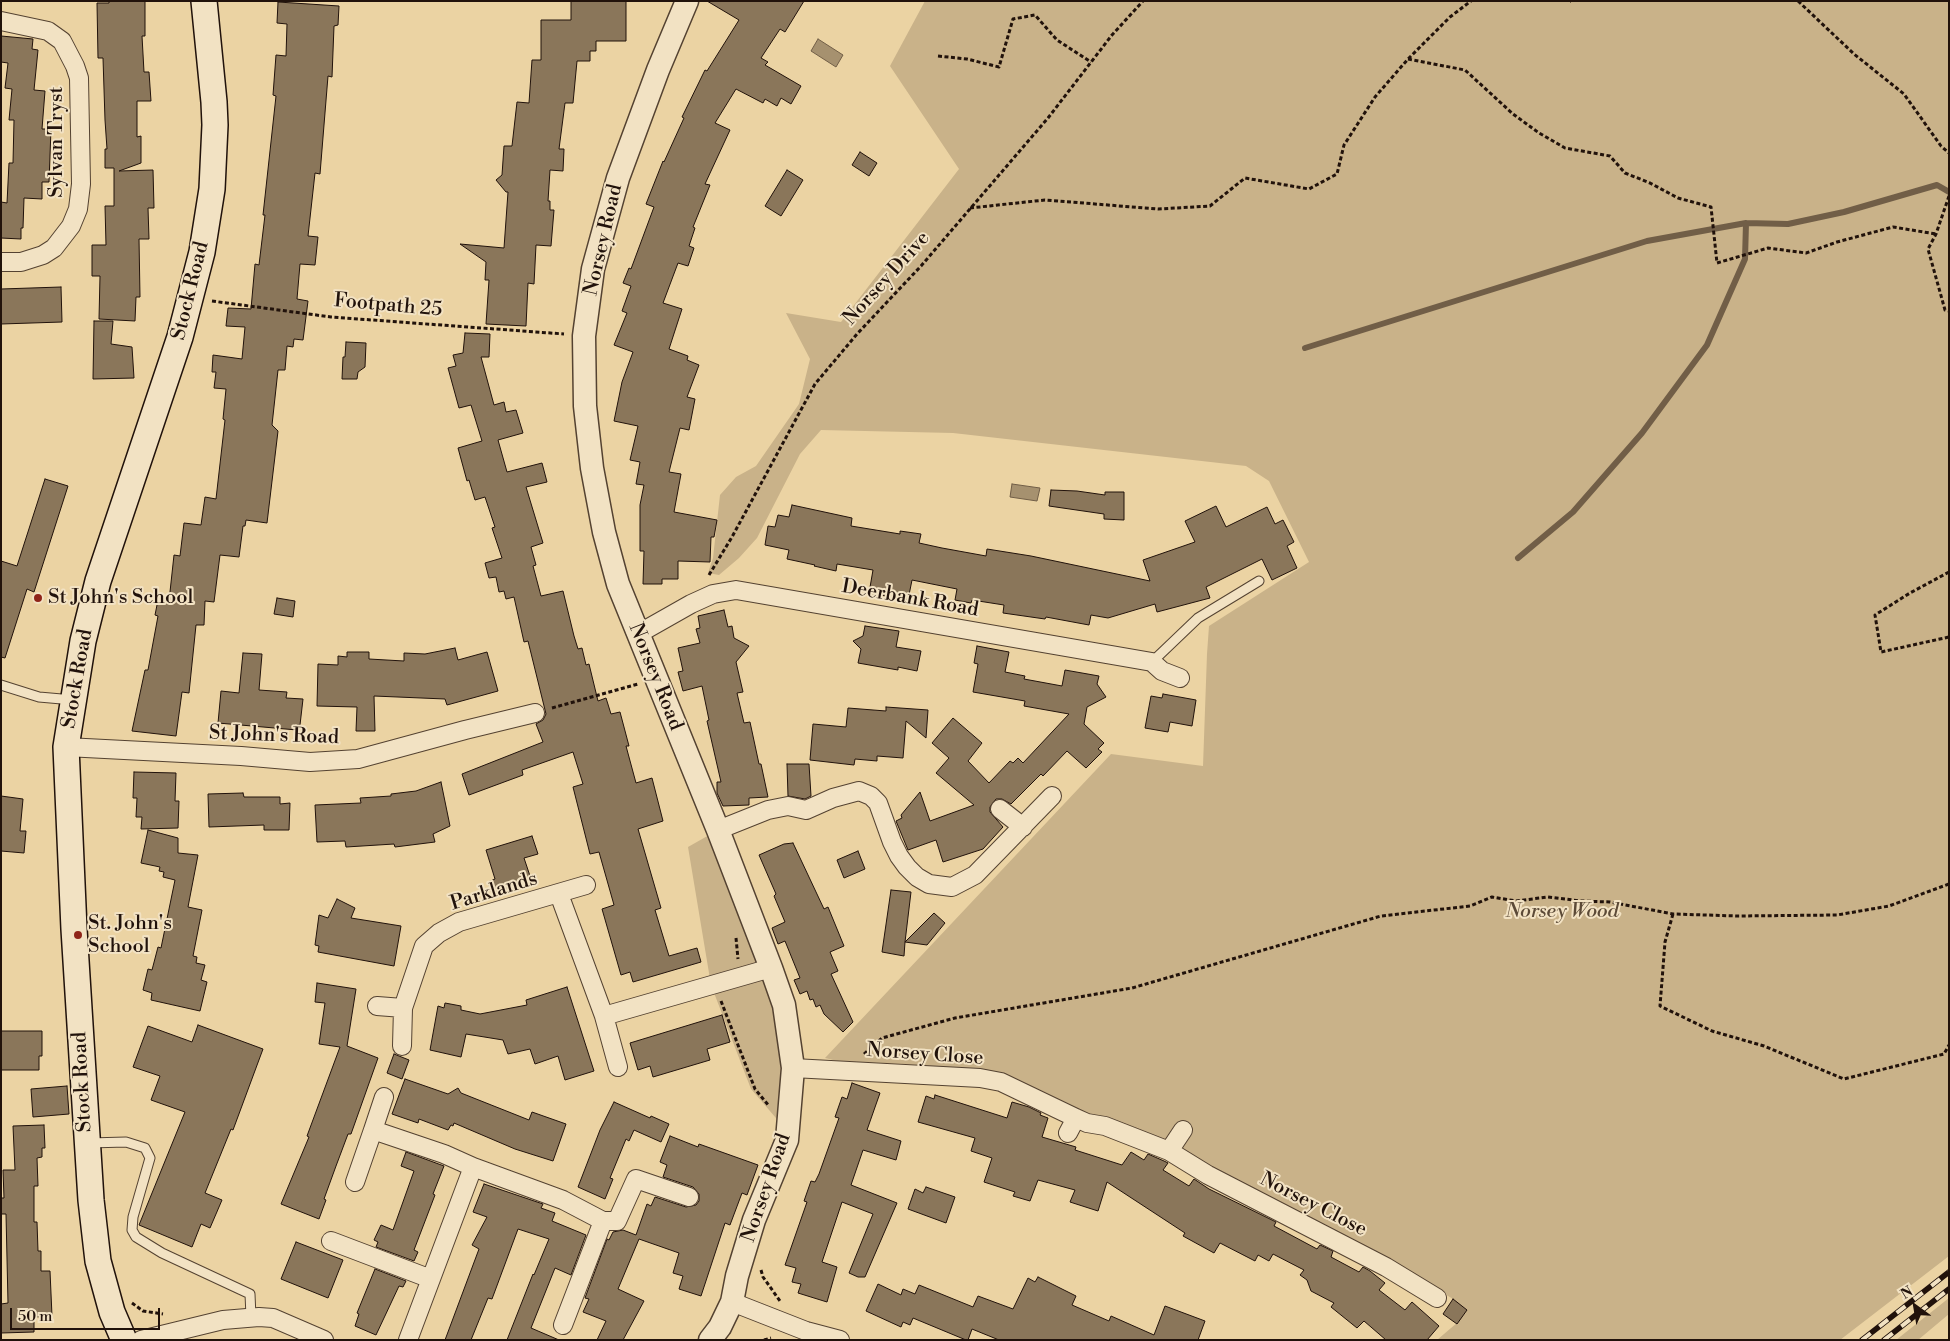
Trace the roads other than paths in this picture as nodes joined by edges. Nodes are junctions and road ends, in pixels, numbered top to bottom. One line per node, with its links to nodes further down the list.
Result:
1 (204, 1): 10 (main road, Stock Road)
2 (687, 1): 6 (street, Norsey Road)
3 (1, 20): 4 (street, Sylvan Tryst)
4 (1, 262)
5 (1259, 580): 7 (lane)
6 (638, 634): 7 (street, Deerbank Road); 16 (street, Norsey Road)
7 (1152, 662): 8 (street, Deerbank Road)
8 (1180, 678)
9 (1, 684): 10 (lane)
10 (73, 700): 12 (main road, Stock Road)
11 (535, 713): 12 (street, St John's Road)
12 (66, 747): 29 (main road, Stock Road)
13 (1052, 796): 15 (street)
14 (1000, 809): 15 (street)
15 (1023, 827): 16 (street)
16 (718, 830): 19 (street, Norsey Road)
17 (586, 885): 18 (street, Parklands)
18 (559, 894): 21 (street, Parklands); 22 (street, Parklands)
19 (771, 968): 22 (street); 25 (street, Norsey Road)
20 (377, 1006): 21 (street)
21 (403, 1008): 23 (street, Parklands)
22 (604, 1016): 24 (street, Parklands)
23 (402, 1046)
24 (618, 1067)
25 (794, 1068): 30 (street, Norsey Close); 38 (street, Norsey Road)
26 (384, 1097): 27 (street)
27 (374, 1130): 31 (street); 32 (street)
28 (1183, 1130): 30 (street)
29 (86, 1142): 39 (lane); 42 (main road, Stock Road)
30 (1169, 1151): 37 (street, Norsey Close)
31 (473, 1167): 34 (street); 36 (street)
32 (355, 1182)
33 (689, 1197): 34 (street)
34 (603, 1221): 40 (street)
35 (331, 1241): 36 (street)
36 (431, 1279): 44 (street)
37 (1437, 1298)
38 (732, 1302): 45 (street, Norsey Road); 46 (street)
39 (251, 1317): 41 (street); 43 (street)
40 (563, 1325)
41 (315, 1338)
42 (124, 1340)
43 (141, 1340)
44 (408, 1340)
45 (710, 1340)
46 (840, 1340)

